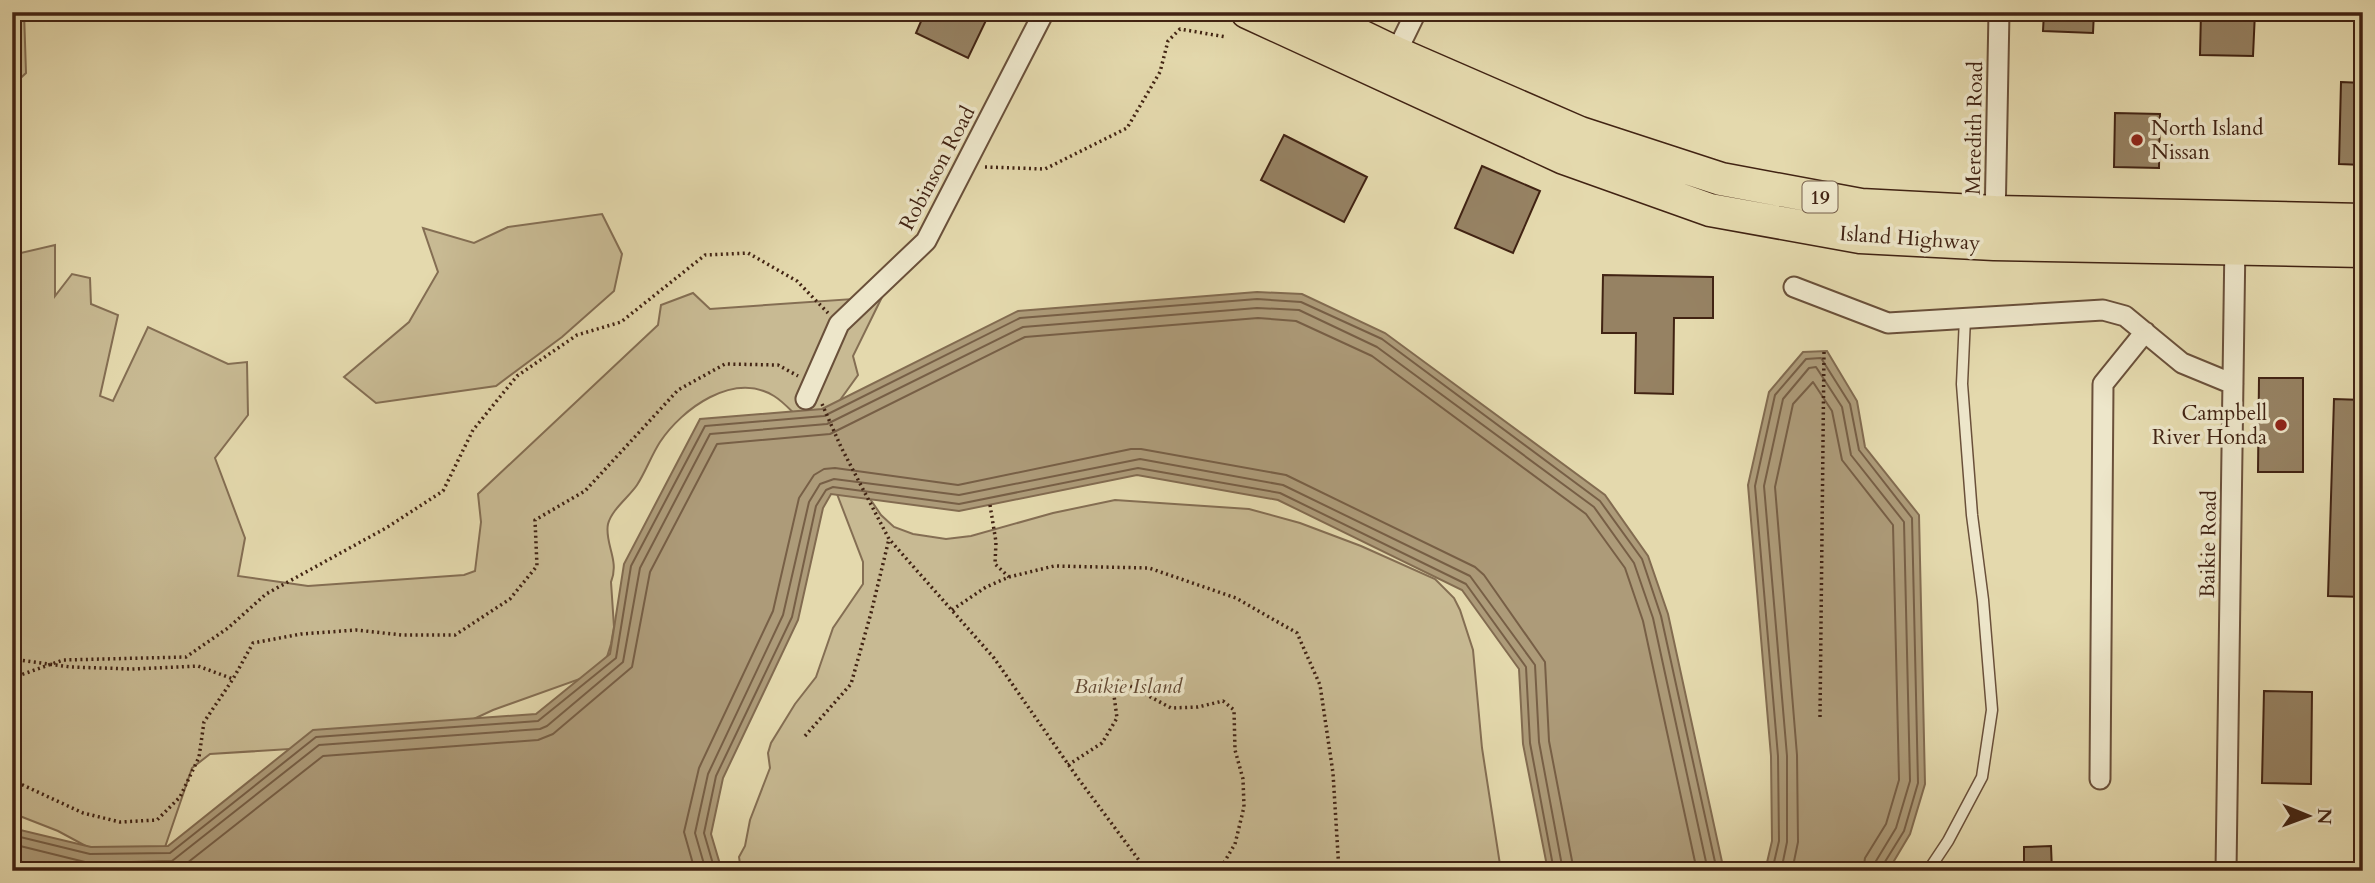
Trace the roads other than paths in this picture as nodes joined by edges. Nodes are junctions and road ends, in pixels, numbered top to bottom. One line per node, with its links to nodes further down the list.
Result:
1 (1044, 12): 17 (street, Robinson Road)
2 (1247, 12): 10 (main road, Island Highway / 19)
3 (1311, 12): 6 (main road, Island Highway / 19)
4 (1416, 12): 6 (street)
5 (1998, 12): 7 (street, Meredith Road)
6 (1396, 53): 7 (main road, Island Highway / 19)
7 (1995, 212): 8 (main road, Island Highway / 19); 10 (street, Meredith Road)
8 (2235, 218): 9 (main road, Island Highway / 19); 11 (street, Baikie Road)
9 (2363, 220)
10 (1994, 244): 11 (main road, Island Highway / 19)
11 (2234, 250): 12 (main road, Island Highway / 19); 16 (street, Baikie Road)
12 (2363, 251)
13 (1794, 287): 14 (street)
14 (1965, 318): 15 (street); 19 (lane)
15 (2145, 332): 16 (street); 18 (street)
16 (2234, 384): 20 (street, Baikie Road)
17 (810, 391)
18 (2100, 779)
19 (1928, 871)
20 (2226, 871)

